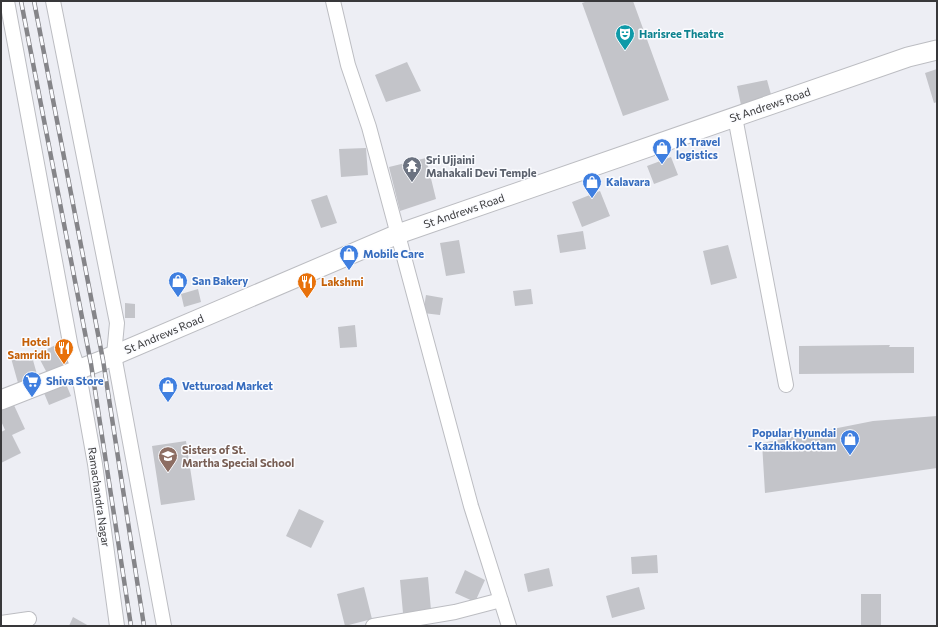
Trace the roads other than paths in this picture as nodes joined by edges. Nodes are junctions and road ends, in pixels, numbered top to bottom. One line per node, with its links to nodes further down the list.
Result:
1 (7, 1): 8 (street, Ramachandra Nagar)
2 (53, 1): 7 (street)
3 (333, 1): 6 (street)
4 (937, 50): 5 (main road, St Andrews Road)
5 (735, 117): 6 (main road, St Andrews Road); 9 (street)
6 (398, 234): 7 (main road, St Andrews Road); 11 (street)
7 (114, 355): 8 (main road, St Andrews Road); 15 (street)
8 (78, 369): 10 (main road, St Andrews Road); 14 (street, Ramachandra Nagar)
9 (786, 385)
10 (1, 400)
11 (501, 600): 16 (street); 17 (street)
12 (29, 619): 13 (street)
13 (1, 623)
14 (117, 626)
15 (164, 626)
16 (374, 626)
17 (509, 626)

